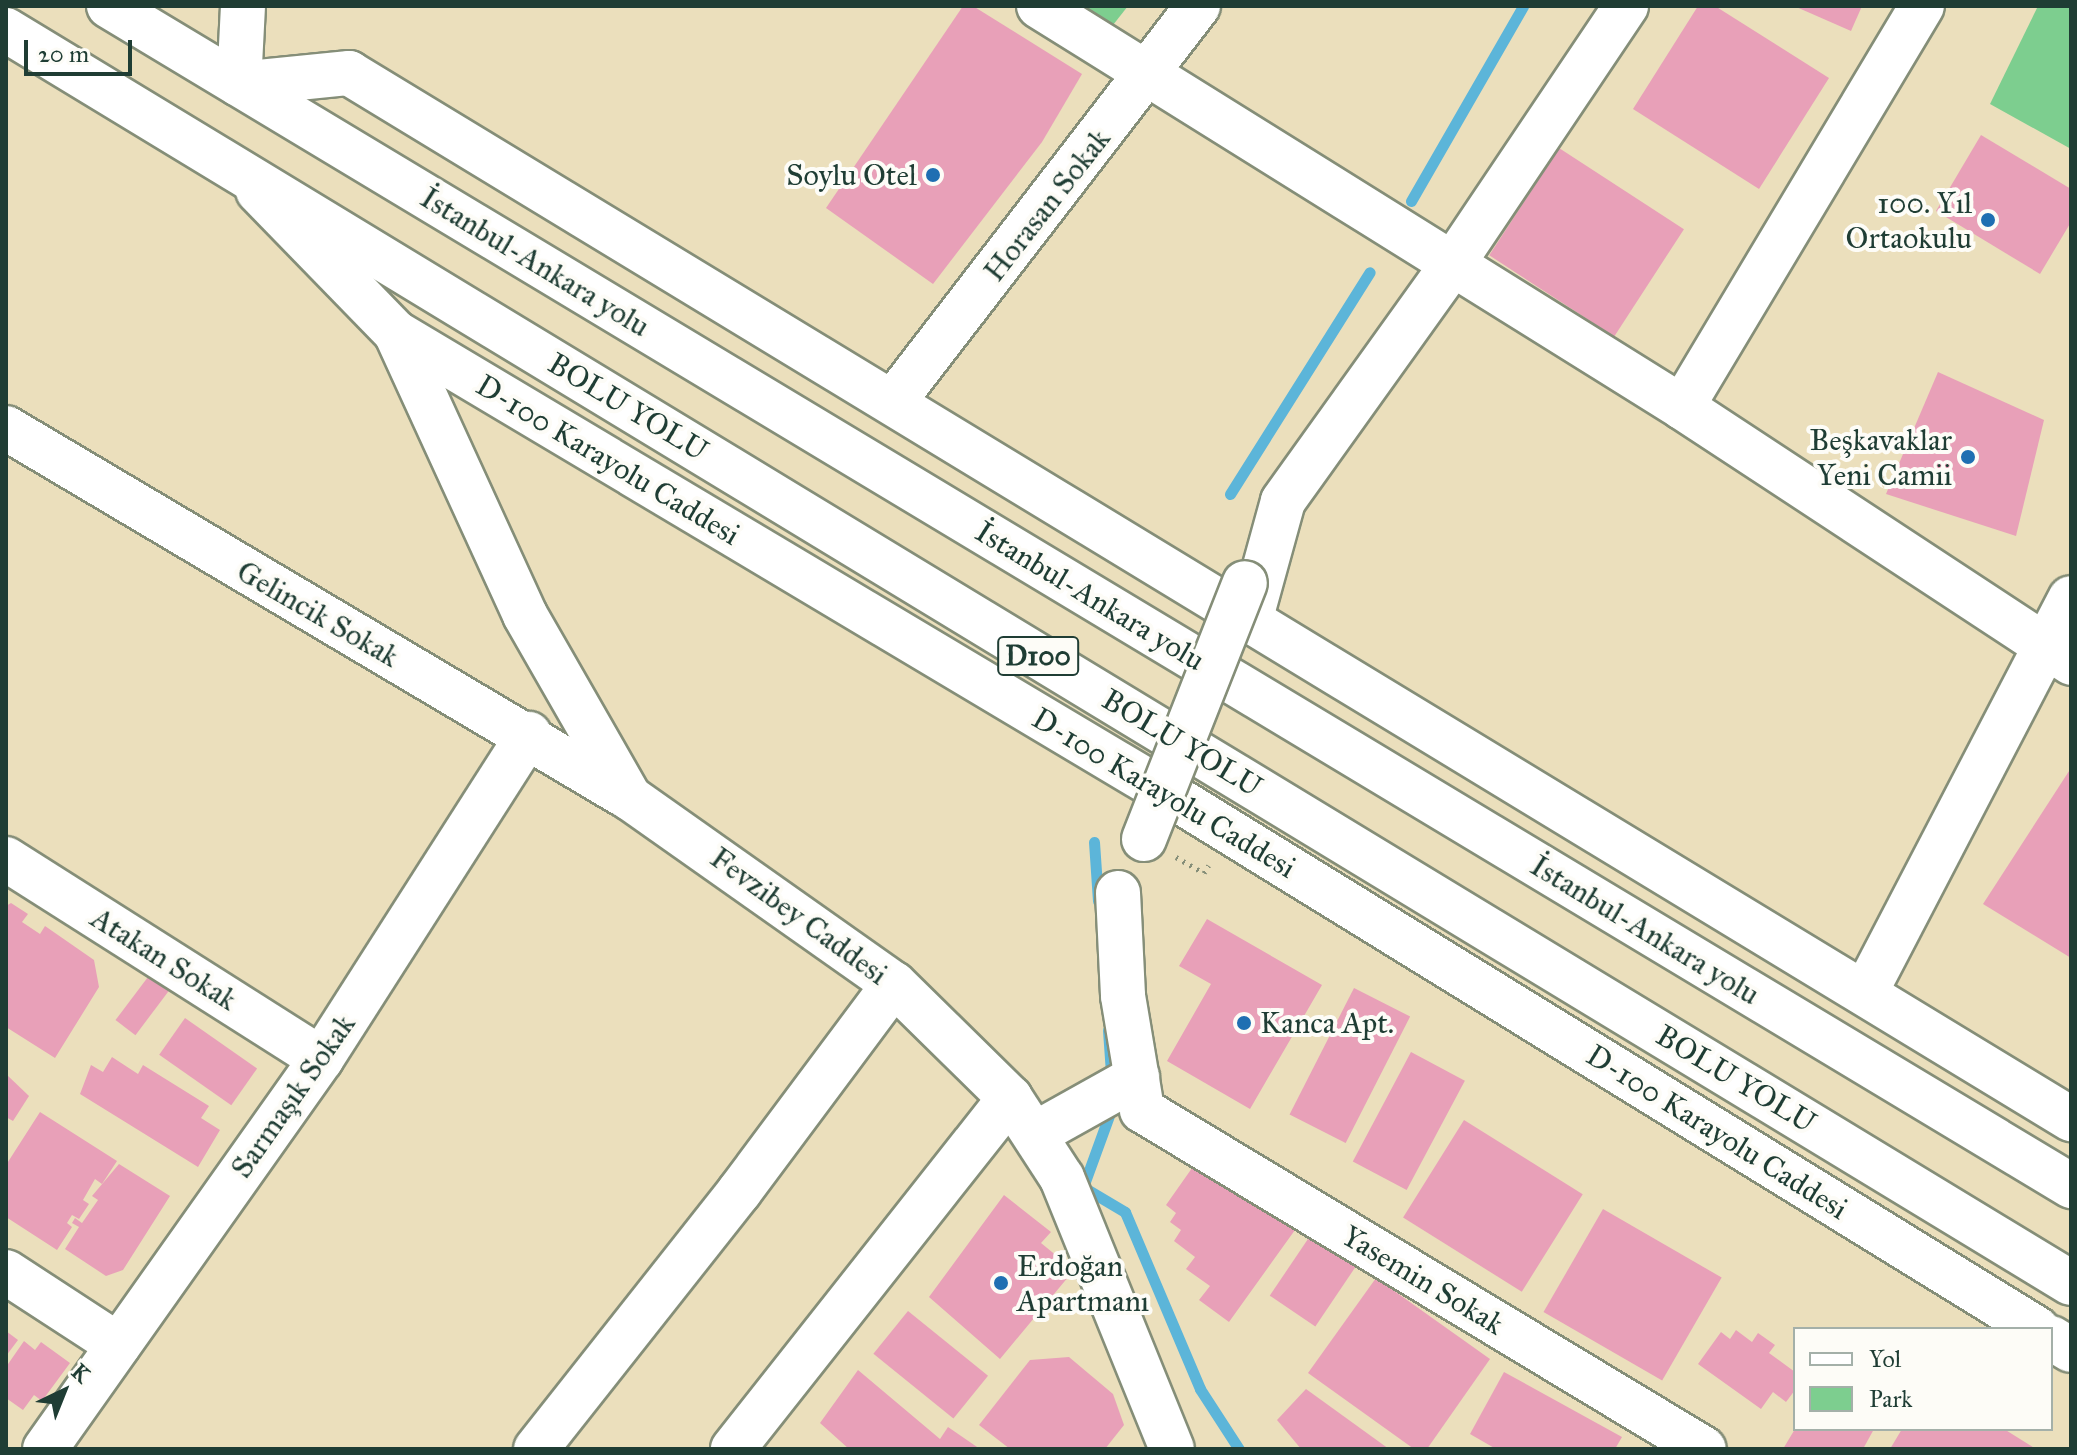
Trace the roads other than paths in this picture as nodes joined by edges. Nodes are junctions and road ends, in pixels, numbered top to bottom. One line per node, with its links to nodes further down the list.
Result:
1 (109, 6): 9 (main road, İstanbul-Ankara yolu / D100)
2 (243, 6): 9 (main road)
3 (1039, 6): 8 (main road)
4 (1198, 6): 8 (main road, Horasan Sokak)
5 (1626, 6): 11 (main road)
6 (1922, 6): 14 (main road)
7 (6, 30): 10 (main road, BOLU YOLU / D100)
8 (1149, 73): 11 (main road); 13 (main road, Horasan Sokak)
9 (239, 84): 13 (main road); 31 (main road, İstanbul-Ankara yolu / D100)
10 (240, 172): 12 (main road, D-100 Karayolu Caddesi); 33 (main road, BOLU YOLU / D100)
11 (1452, 265): 14 (main road); 17 (main road)
12 (396, 333): 20 (main road, Fevzibey Caddesi); 34 (main road, D-100 Karayolu Caddesi)
13 (893, 402): 17 (main road)
14 (1682, 407): 18 (main road)
15 (6, 428): 19 (main road, Gelincik Sokak)
16 (2071, 598): 18 (main road)
17 (1248, 602): 21 (main road, bridge); 25 (main road)
18 (2058, 655): 25 (main road)
19 (529, 734): 20 (main road, Gelincik Sokak); 26 (main road, Sarmaşık Sokak)
20 (630, 798): 24 (main road, Fevzibey Caddesi)
21 (1144, 839)
22 (6, 859): 26 (main road, Atakan Sokak)
23 (1118, 893): 27 (main road)
24 (894, 984): 28 (main road, Fevzibey Caddesi); 41 (main road)
25 (1865, 993): 29 (main road)
26 (321, 1059): 36 (main road, Sarmaşık Sokak)
27 (1140, 1094): 30 (main road); 39 (main road, Yasemin Sokak)
28 (1010, 1098): 30 (main road, Fevzibey Caddesi); 42 (main road)
29 (2071, 1119)
30 (1035, 1134): 38 (main road, Fevzibey Caddesi)
31 (2071, 1186)
32 (6, 1272): 36 (main road)
33 (2071, 1283)
34 (2034, 1327)
35 (2053, 1339): 37 (main road)
36 (118, 1345): 40 (main road, Sarmaşık Sokak)
37 (2071, 1350)
38 (1157, 1441)
39 (1681, 1443)
40 (45, 1449)
41 (536, 1449)
42 (733, 1449)

